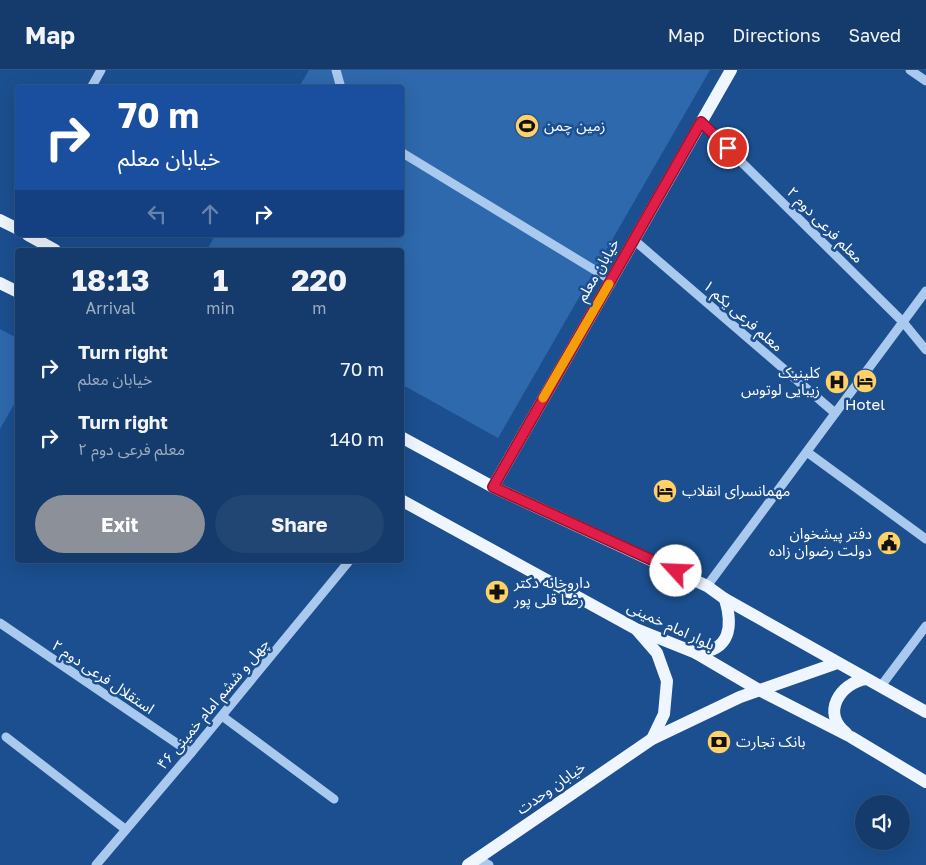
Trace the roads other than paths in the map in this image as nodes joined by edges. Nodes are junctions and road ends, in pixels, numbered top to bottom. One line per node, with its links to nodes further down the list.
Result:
1 (101, 70): 6 (street)
2 (336, 70): 7 (street)
3 (731, 70): 8 (main road, خیابان معلم)
4 (910, 70): 5 (street)
5 (926, 81)
6 (93, 85)
7 (340, 85)
8 (701, 122): 13 (main road, خیابان معلم); 19 (street, معلم فرعی دوم ۲)
9 (404, 154): 15 (street)
10 (0, 220): 11 (main road)
11 (15, 224)
12 (32, 237): 14 (main road)
13 (634, 240): 15 (main road, خیابان معلم); 21 (street, معلم فرعی یکم ۱)
14 (51, 248)
15 (611, 280): 24 (main road, خیابان معلم)
16 (0, 283): 17 (main road)
17 (15, 290)
18 (926, 291): 19 (street)
19 (903, 322): 20 (street, معلم فرعی دوم ۲); 21 (street)
20 (926, 350)
21 (835, 413): 23 (street)
22 (404, 439): 24 (main road)
23 (806, 452): 26 (street); 28 (street)
24 (493, 487): 28 (main road)
25 (404, 502): 32 (main road, بلوار امام خمینی)
26 (926, 539)
27 (348, 563): 39 (street, چهل و ششم امام خمینی ۴۶)
28 (707, 586): 29 (main road)
29 (725, 599): 33 (main road); 34 (main road)
30 (0, 623): 43 (street, استقلال فرعی دوم ۲)
31 (926, 626): 36 (street)
32 (636, 629): 33 (main road, بلوار امام خمینی); 42 (main road, خیابان وحدت)
33 (696, 653): 37 (main road, بلوار امام خمینی)
34 (837, 663): 35 (main road); 37 (main road, خیابان وحدت)
35 (866, 679): 36 (main road); 41 (main road)
36 (881, 686): 38 (main road)
37 (759, 690): 41 (main road, بلوار امام خمینی); 42 (main road, خیابان وحدت)
38 (926, 712)
39 (222, 716): 43 (street, چهل و ششم امام خمینی ۴۶); 45 (street)
40 (6, 737): 46 (street)
41 (851, 737): 44 (main road, بلوار امام خمینی)
42 (652, 738): 47 (main road, خیابان وحدت)
43 (191, 753): 46 (street, چهل و ششم امام خمینی ۴۶)
44 (926, 782)
45 (334, 799)
46 (125, 830): 48 (street, چهل و ششم امام خمینی ۴۶)
47 (478, 863)
48 (96, 865)

